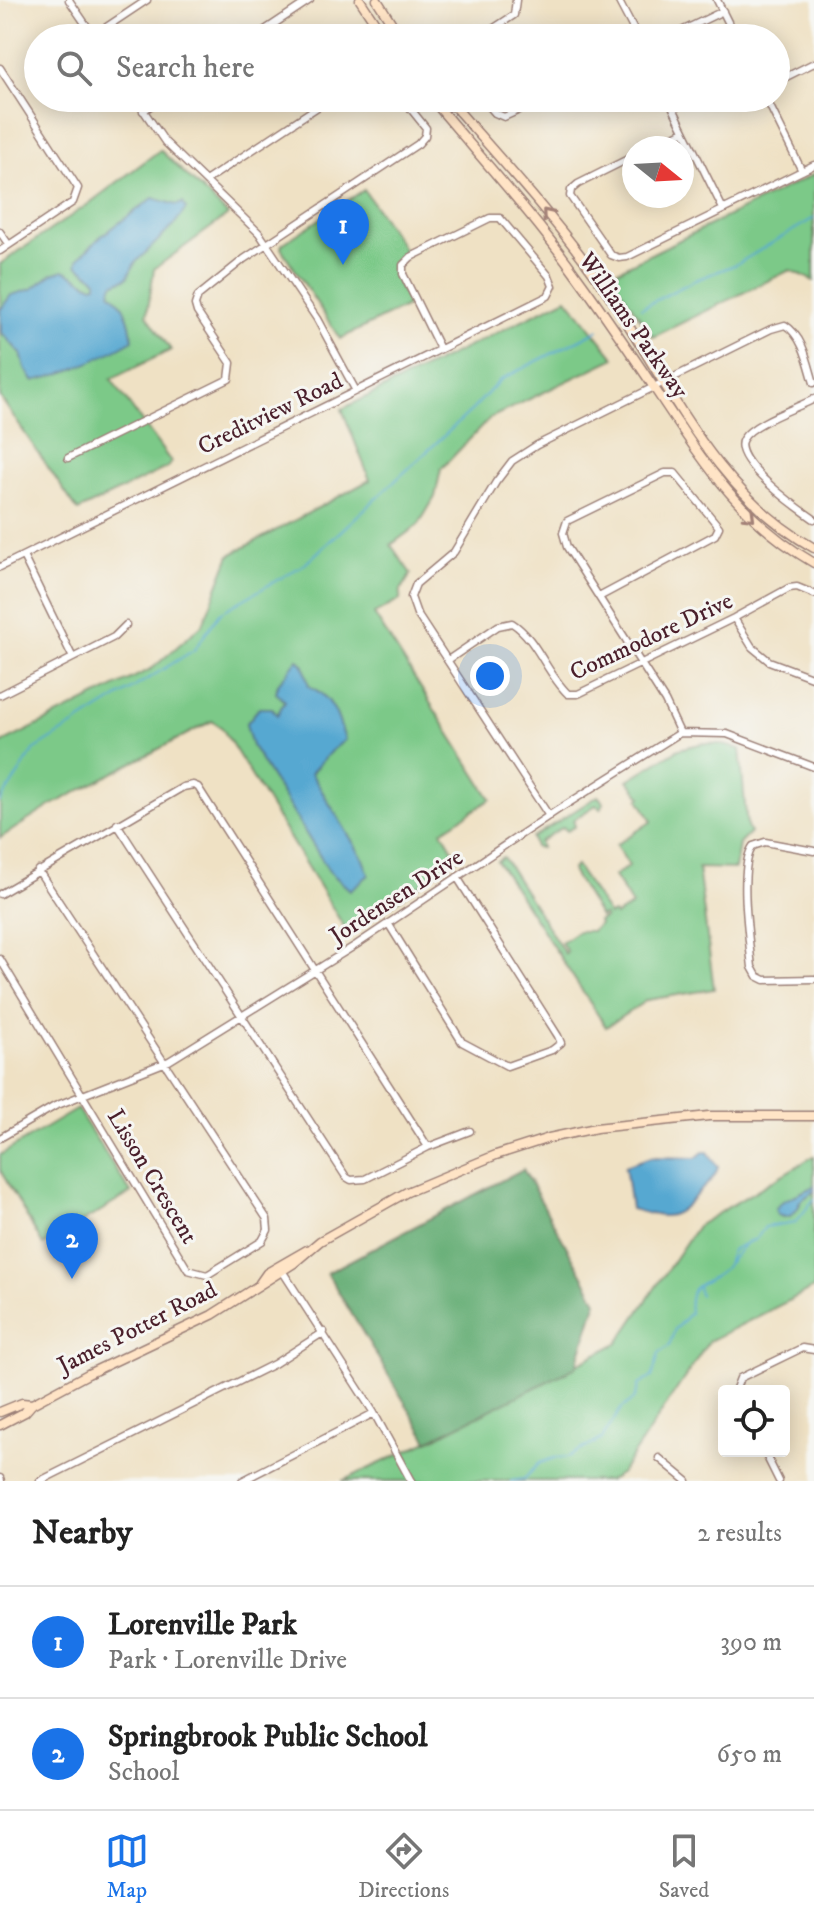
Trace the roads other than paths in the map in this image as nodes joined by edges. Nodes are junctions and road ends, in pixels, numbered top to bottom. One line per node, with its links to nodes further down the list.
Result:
1 (69, 0): 10 (street)
2 (147, 0): 11 (street)
3 (310, 0): 12 (street)
4 (375, 0): 8 (street); 14 (main road)
5 (516, 0): 15 (street)
6 (618, 0): 16 (street)
7 (717, 0): 9 (street)
8 (362, 3): 13 (main road)
9 (723, 11): 17 (street); 18 (street)
10 (85, 24)
11 (113, 24)
12 (274, 24)
13 (376, 24)
14 (391, 24)
15 (500, 24)
16 (631, 24)
17 (696, 24)
18 (729, 24)
19 (814, 63): 21 (street)
20 (0, 68): 22 (street)
21 (790, 75)
22 (24, 105)
23 (29, 112): 42 (street)
24 (144, 112): 38 (street)
25 (310, 112): 38 (street)
26 (413, 112): 41 (street)
27 (443, 112): 47 (main road, Williams Parkway)
28 (459, 112): 45 (main road, Williams Parkway, one-way to 28)
29 (494, 112): 30 (street)
30 (515, 112)
31 (675, 112): 33 (street)
32 (773, 112): 37 (street)
33 (684, 131): 34 (street); 39 (street)
34 (674, 136)
35 (622, 162): 39 (street)
36 (814, 165): 37 (street)
37 (802, 171): 39 (street)
38 (207, 180): 41 (street)
39 (723, 209)
40 (0, 232): 42 (street)
41 (267, 244): 48 (street); 50 (street)
42 (9, 245): 43 (street)
43 (0, 251)
44 (440, 349): 44 (street, Creditview Road); 48 (street, Creditview Road)
45 (665, 381): 46 (street); 47 (street); 52 (main road, Williams Parkway)
46 (814, 383)
47 (653, 387): 54 (main road, Williams Parkway, one-way to 54); 61 (street)
48 (356, 391): 53 (street, Creditview Road)
49 (814, 399): 51 (street)
50 (68, 458)
51 (814, 519)
52 (814, 548)
53 (23, 556): 55 (street, Creditview Road); 60 (street)
54 (814, 563)
55 (0, 567)
56 (814, 594): 58 (street, Commodore Drive)
57 (599, 597): 57 (street); 62 (street)
58 (734, 618): 62 (street, Commodore Drive); 63 (street)
59 (126, 625): 60 (street)
60 (73, 658): 64 (street)
61 (448, 660): 62 (street, Commodore Drive); 67 (street)
62 (641, 662): 65 (street)
63 (814, 678)
64 (0, 695)
65 (680, 733): 66 (street); 67 (street, Jordensen Drive)
66 (814, 767)
67 (549, 816): 71 (street, Jordensen Drive)
68 (117, 824): 70 (street); 75 (street); 77 (street)
69 (814, 851): 76 (street)
70 (38, 870): 72 (street); 78 (street)
71 (457, 877): 73 (street, Jordensen Drive); 73 (street)
72 (0, 894)
73 (388, 923): 75 (street, Jordensen Drive)
74 (0, 959): 79 (street)
75 (316, 970): 77 (street, Jordensen Drive); 83 (street)
76 (814, 979)
77 (243, 1015): 78 (street, Jordensen Drive); 83 (street)
78 (166, 1062): 79 (street, Jordensen Drive); 79 (street, Lisson Crescent)
79 (83, 1094): 82 (street, Jordensen Drive)
80 (814, 1116): 84 (main road, James Potter Road)
81 (470, 1131): 83 (street)
82 (1, 1135)
83 (428, 1147)
84 (281, 1268): 85 (street); 88 (main road, James Potter Road)
85 (324, 1332): 90 (street); 94 (street)
86 (814, 1350): 87 (street)
87 (737, 1385)
88 (32, 1404): 89 (main road, James Potter Road); 91 (main road, James Potter Road)
89 (0, 1412)
90 (374, 1413): 95 (street); 96 (street)
91 (0, 1425)
92 (767, 1457): 98 (street)
93 (659, 1458): 97 (street)
94 (40, 1481)
95 (242, 1481)
96 (411, 1481)
97 (687, 1481)
98 (779, 1481)

